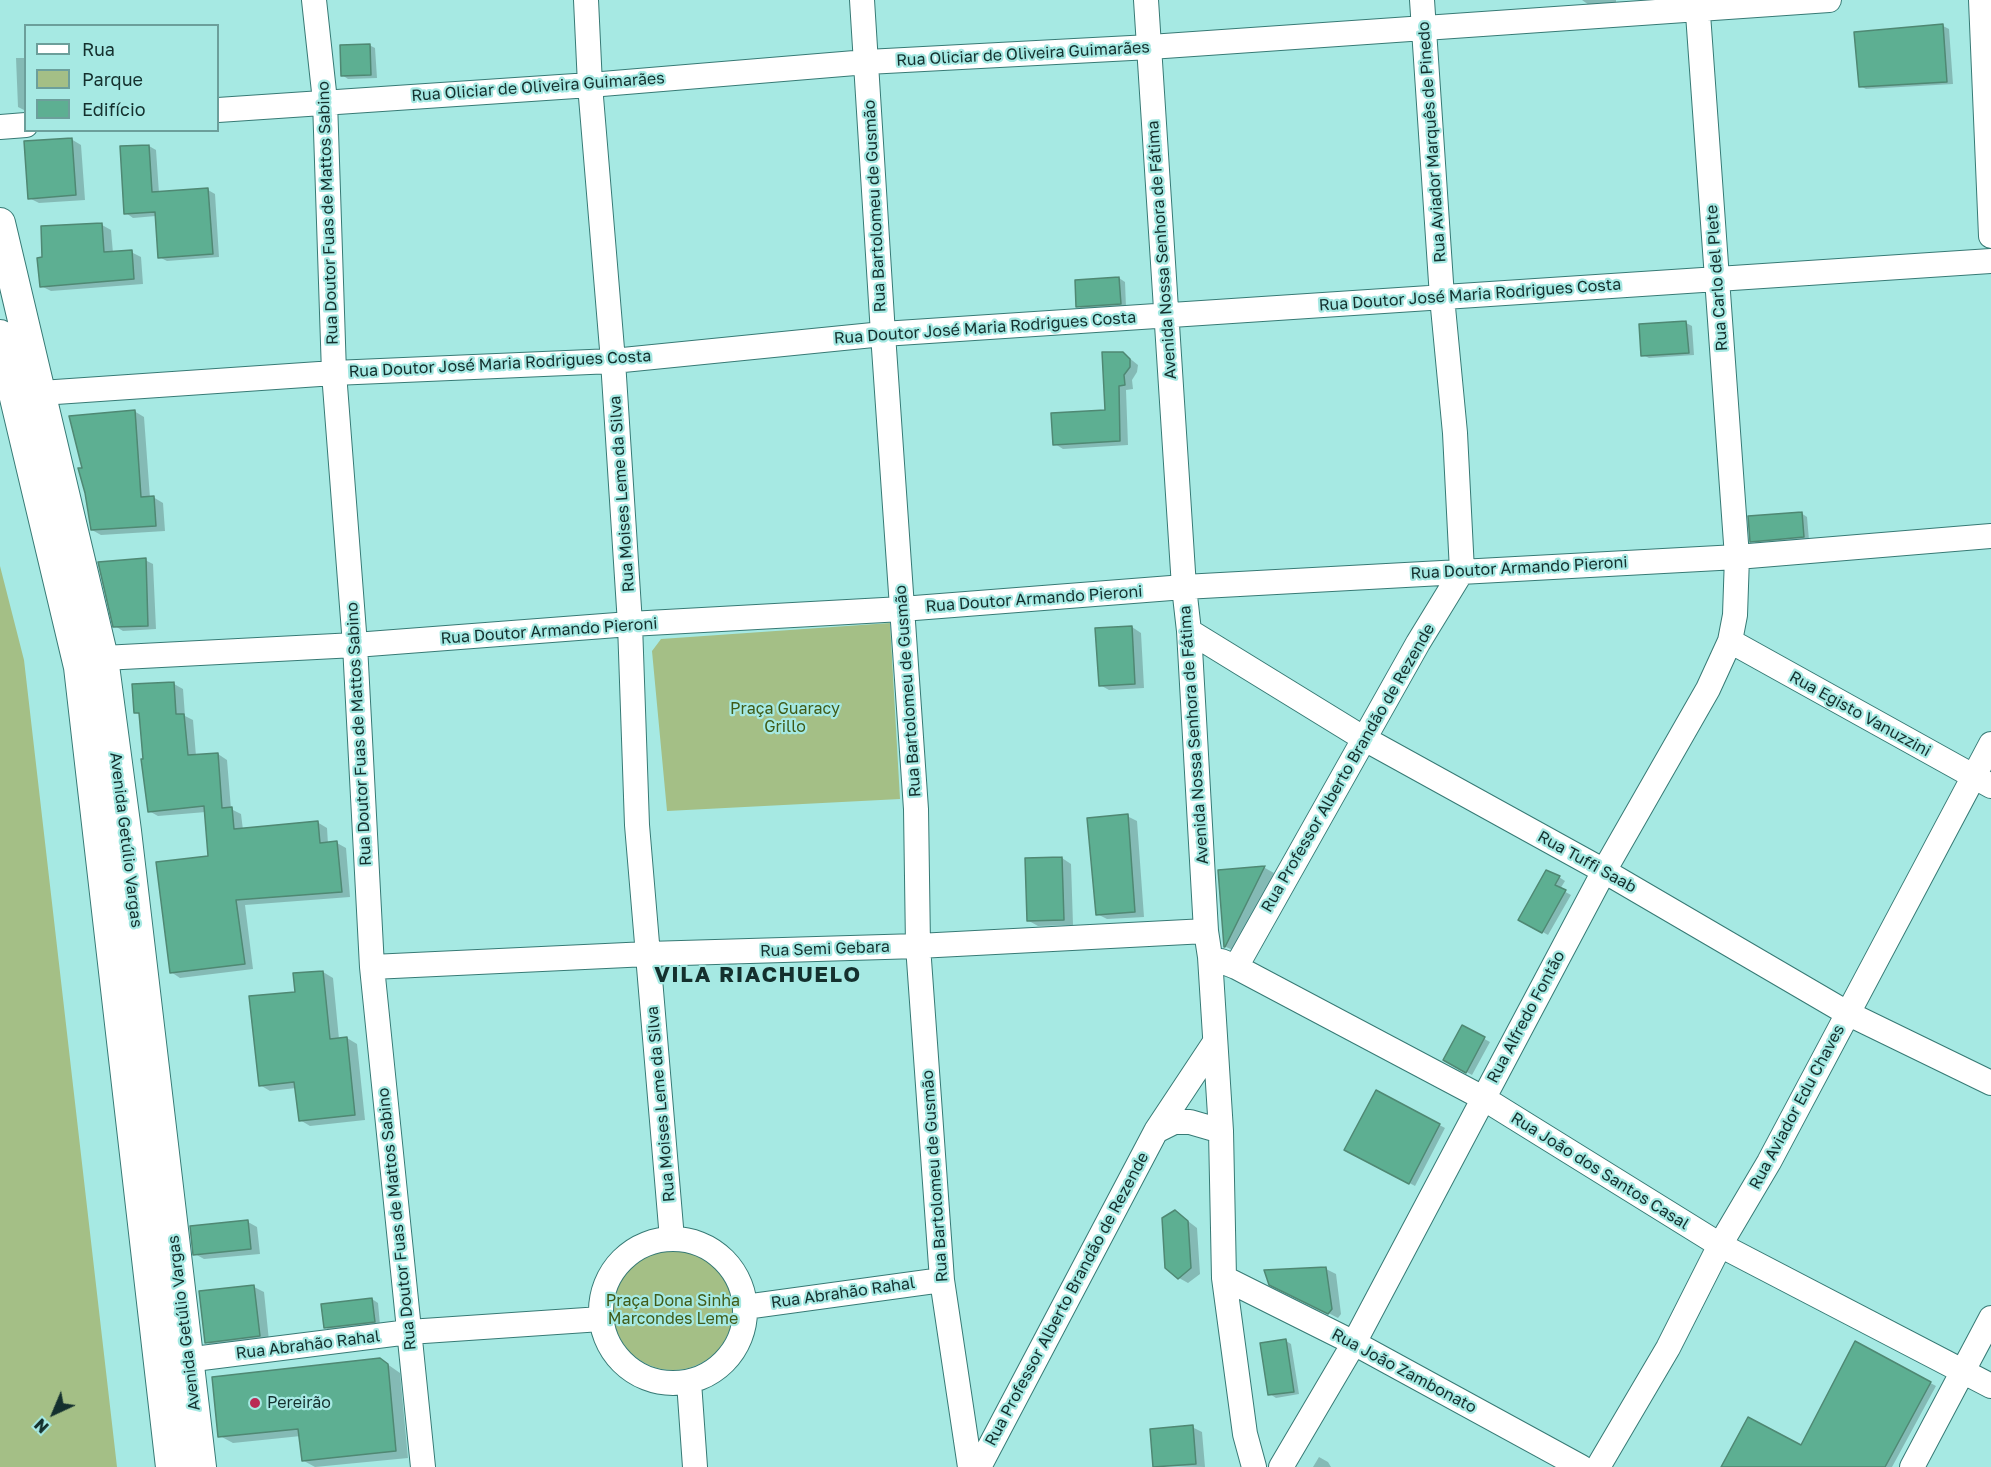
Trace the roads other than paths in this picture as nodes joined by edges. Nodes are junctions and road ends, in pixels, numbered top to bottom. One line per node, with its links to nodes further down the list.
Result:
1 (314, 0): 13 (street, Rua Doutor Fuas de Mattos Sabino)
2 (586, 0): 12 (street, Rua Moises Leme da Silva)
3 (862, 0): 11 (street, Rua Bartolomeu de Gusmão)
4 (1146, 0): 10 (street, Avenida Nossa Senhora de Fátima)
5 (1422, 0): 9 (street, Rua Aviador Marquês de Pinedo)
6 (1829, 0): 8 (street, Rua Oliciar de Oliveira Guimarães)
7 (1981, 0): 18 (street)
8 (1697, 5): 9 (street, Rua Oliciar de Oliveira Guimarães); 20 (street, Rua Carlo del Plete)
9 (1424, 27): 10 (street, Rua Oliciar de Oliveira Guimarães); 21 (street, Rua Aviador Marquês de Pinedo)
10 (1150, 47): 11 (street, Rua Oliciar de Oliveira Guimarães); 22 (street, Avenida Nossa Senhora de Fátima)
11 (867, 62): 12 (street, Rua Oliciar de Oliveira Guimarães); 24 (street, Rua Bartolomeu de Gusmão)
12 (590, 85): 13 (street, Rua Oliciar de Oliveira Guimarães); 25 (street, Rua Moises Leme da Silva)
13 (326, 101): 14 (street, Rua Oliciar de Oliveira Guimarães); 26 (street, Rua Doutor Fuas de Mattos Sabino)
14 (219, 110)
15 (24, 125): 16 (street)
16 (0, 127)
17 (0, 223): 27 (main road, Avenida Getúlio Vargas)
18 (1991, 236)
19 (1991, 261): 20 (street, Rua Doutor José Maria Rodrigues Costa)
20 (1718, 278): 21 (street, Rua Doutor José Maria Rodrigues Costa); 29 (street, Rua Carlo del Plete)
21 (1442, 297): 22 (street, Rua Doutor José Maria Rodrigues Costa); 30 (street, Rua Aviador Marquês de Pinedo)
22 (1167, 316): 24 (street, Rua Doutor José Maria Rodrigues Costa); 31 (street, Avenida Nossa Senhora de Fátima)
23 (0, 334): 27 (main road, Avenida Getúlio Vargas)
24 (883, 334): 25 (street, Rua Doutor José Maria Rodrigues Costa); 32 (street, Rua Bartolomeu de Gusmão)
25 (613, 361): 26 (street, Rua Doutor José Maria Rodrigues Costa); 33 (street, Rua Moises Leme da Silva)
26 (334, 373): 27 (street, Rua Doutor José Maria Rodrigues Costa); 36 (street, Rua Doutor Fuas de Mattos Sabino)
27 (28, 395): 37 (main road, Avenida Getúlio Vargas)
28 (1991, 536): 29 (street, Rua Doutor Armando Pieroni)
29 (1737, 556): 30 (street, Rua Doutor Armando Pieroni); 35 (street, Rua Alfredo Fontão)
30 (1462, 571): 31 (street, Rua Doutor Armando Pieroni); 38 (street, Rua Professor Alberto Brandão de Rezende)
31 (1184, 587): 32 (street, Rua Doutor Armando Pieroni); 34 (street, Avenida Nossa Senhora de Fátima)
32 (902, 609): 33 (street, Rua Doutor Armando Pieroni); 43 (street, Rua Bartolomeu de Gusmão)
33 (630, 624): 36 (street, Rua Doutor Armando Pieroni); 44 (street, Rua Moises Leme da Silva)
34 (1189, 631): 38 (street, Rua Tuffi Saab); 42 (street, Avenida Nossa Senhora de Fátima)
35 (1730, 641): 40 (street, Rua Egisto Vanuzzini); 41 (street, Rua Alfredo Fontão)
36 (355, 645): 37 (street, Rua Doutor Armando Pieroni); 47 (street, Rua Doutor Fuas de Mattos Sabino)
37 (91, 662): 63 (main road, Avenida Getúlio Vargas)
38 (1363, 738): 41 (street, Rua Tuffi Saab); 46 (street, Rua Professor Alberto Brandão de Rezende)
39 (1991, 744): 40 (street, Rua Aviador Edu Chaves)
40 (1982, 781): 48 (street, Rua Aviador Edu Chaves)
41 (1604, 871): 48 (street, Rua Tuffi Saab); 51 (street, Rua Alfredo Fontão)
42 (1206, 931): 43 (street, Rua Semi Gebara); 45 (street, Avenida Nossa Senhora de Fátima)
43 (918, 946): 44 (street, Rua Semi Gebara); 57 (street, Rua Bartolomeu de Gusmão)
44 (648, 954): 47 (street, Rua Semi Gebara); 54 (street, Rua Moises Leme da Silva)
45 (1210, 957): 46 (street, Rua João dos Santos Casal); 49 (street, Avenida Nossa Senhora de Fátima)
46 (1236, 967): 51 (street, Rua João dos Santos Casal)
47 (372, 968): 61 (street, Rua Doutor Fuas de Mattos Sabino)
48 (1847, 1013): 50 (street, Rua Tuffi Saab); 55 (street, Rua Aviador Edu Chaves)
49 (1215, 1042): 52 (street, Rua Professor Alberto Brandão de Rezende); 53 (street, Avenida Nossa Senhora de Fátima)
50 (1991, 1083)
51 (1483, 1098): 55 (street, Rua João dos Santos Casal); 62 (street, Rua Alfredo Fontão)
52 (1156, 1131): 53 (street); 68 (street, Rua Professor Alberto Brandão de Rezende)
53 (1221, 1131): 56 (street, Avenida Nossa Senhora de Fátima)
54 (672, 1239): 58 (street); 59 (street)
55 (1720, 1245): 64 (street, Rua João dos Santos Casal); 78 (street, Rua Aviador Edu Chaves)
56 (1224, 1278): 62 (street, Rua João Zambonato); 75 (street, Avenida Nossa Senhora de Fátima)
57 (942, 1280): 58 (street, Rua Abrahão Rahal); 65 (street, Rua Bartolomeu de Gusmão)
58 (745, 1307): 66 (street)
59 (601, 1318): 61 (street, Rua Abrahão Rahal); 66 (street)
60 (1991, 1318): 64 (street)
61 (408, 1332): 63 (street, Rua Abrahão Rahal); 71 (street, Rua Doutor Fuas de Mattos Sabino)
62 (1354, 1343): 76 (street, Rua Alfredo Fontão); 77 (street, Rua João Zambonato)
63 (173, 1361): 69 (main road, Avenida Getúlio Vargas); 70 (main road, Avenida Getúlio Vargas)
64 (1962, 1371): 67 (street, Rua João dos Santos Casal); 79 (street)
65 (957, 1381): 68 (street, Rua Bartolomeu de Gusmão); 73 (street, Rua Bartolomeu de Gusmão)
66 (688, 1382): 72 (street)
67 (1991, 1386)
68 (996, 1435): 74 (street, Rua Professor Alberto Brandão de Rezende)
69 (171, 1467)
70 (201, 1467)
71 (423, 1467)
72 (695, 1467)
73 (970, 1467)
74 (979, 1467)
75 (1254, 1467)
76 (1281, 1467)
77 (1581, 1467)
78 (1598, 1467)
79 (1912, 1467)

